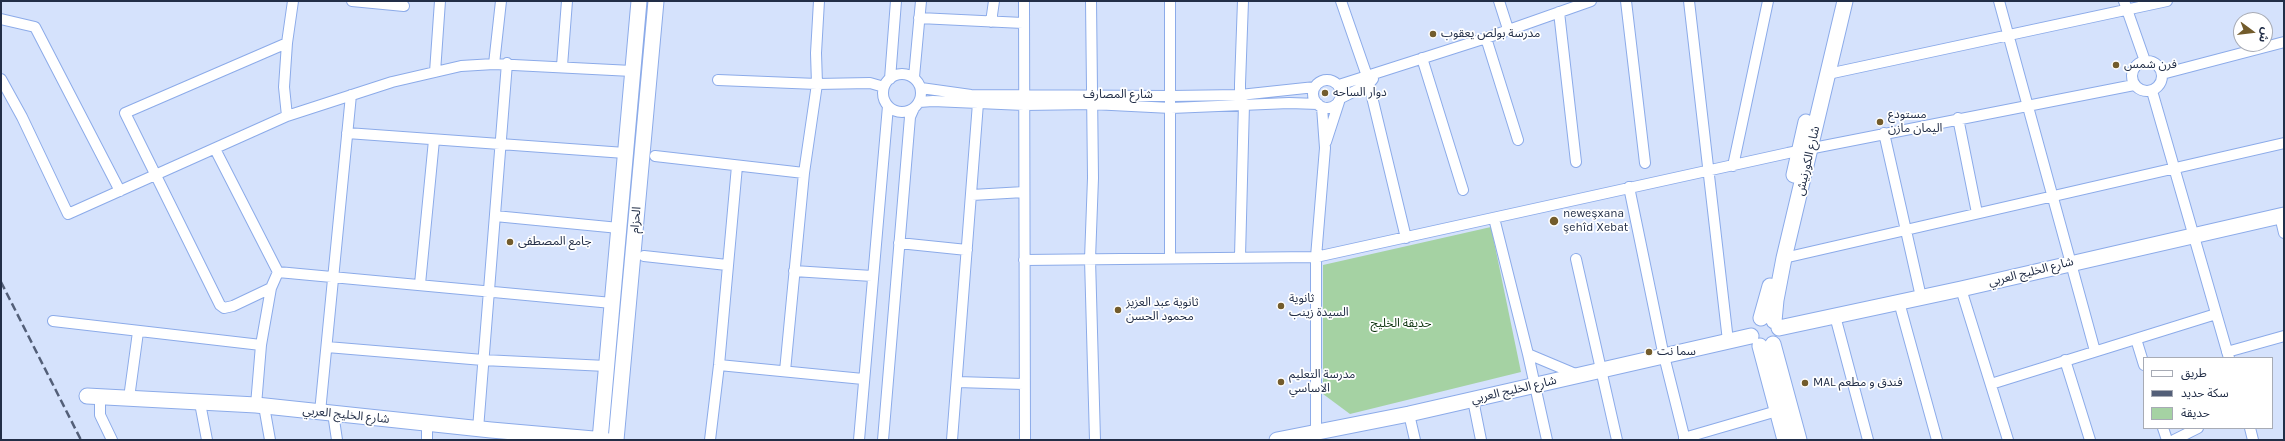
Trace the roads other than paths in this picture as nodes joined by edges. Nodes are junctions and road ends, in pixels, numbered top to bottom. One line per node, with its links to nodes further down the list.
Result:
1 (293, 1): 36 (street)
2 (352, 1): 26 (street)
3 (440, 1): 43 (street)
4 (501, 1): 40 (street)
5 (567, 1): 41 (street)
6 (639, 1): 42 (street)
7 (656, 1): 177 (street, الحزام)
8 (820, 1): 51 (street)
9 (896, 1): 50 (street)
10 (921, 1): 28 (street)
11 (994, 1): 30 (street)
12 (1024, 1): 31 (street)
13 (1091, 1): 59 (street)
14 (1170, 1): 58 (street)
15 (1243, 1): 60 (street)
16 (1341, 1): 49 (street)
17 (1499, 1): 32 (street)
18 (1591, 1): 27 (street)
19 (1626, 1): 83 (street)
20 (1688, 1): 87 (street)
21 (1768, 1): 85 (street)
22 (1844, 1): 44 (street, شارع الكورنيش); 79 (street, شارع الكورنيش)
23 (1999, 1): 33 (street)
24 (2167, 1): 25 (street)
25 (2125, 5): 33 (street); 38 (street)
26 (404, 6)
27 (1559, 12): 32 (street); 82 (street)
28 (919, 18): 30 (street); 46 (street)
29 (1, 19): 92 (street)
30 (991, 22): 31 (street)
31 (1023, 23): 62 (street)
32 (1508, 29): 34 (street)
33 (2007, 35): 44 (street); 65 (street)
34 (1486, 38): 37 (street); 74 (street)
35 (2284, 42): 45 (street)
36 (287, 43): 69 (street); 89 (street)
37 (1422, 58): 49 (street); 91 (street)
38 (2145, 61): 45 (street); 53 (street)
39 (508, 63): 40 (street); 41 (street); 75 (street)
40 (494, 64): 43 (street)
41 (562, 66): 42 (street)
42 (632, 71): 80 (street)
43 (435, 72): 57 (street)
44 (1828, 74): 79 (street, شارع الكورنيش)
45 (2162, 74): 56 (street)
46 (914, 77): 50 (street); 55 (street)
47 (1, 79): 92 (street)
48 (718, 80): 51 (street)
49 (1368, 80): 52 (street); 61 (street); 104 (street)
50 (887, 83): 51 (street); 66 (street)
51 (817, 84): 88 (street)
52 (1339, 85): 54 (street); 61 (street)
53 (2134, 85): 56 (street); 65 (street)
54 (1314, 87): 60 (street, شارع المصارف); 67 (street)
55 (921, 88): 62 (street); 64 (street)
56 (2152, 91): 86 (street)
57 (351, 95): 69 (street); 71 (street)
58 (1171, 96): 59 (street, شارع المصارف); 60 (street, شارع المصارف); 68 (street)
59 (1092, 99): 62 (street); 68 (street); 112 (street)
60 (1242, 100): 67 (street); 68 (street); 108 (street)
61 (1340, 100): 67 (street); 77 (street)
62 (1024, 101): 63 (street); 93 (street)
63 (978, 103): 64 (street); 94 (street)
64 (916, 105): 66 (street); 105 (street)
65 (2026, 105): 70 (street); 95 (street)
66 (888, 106): 119 (street)
67 (1320, 106): 77 (street)
68 (1171, 108): 110 (street)
69 (287, 116): 78 (street)
70 (1958, 118): 72 (street); 96 (street)
71 (347, 133): 73 (street); 120 (street)
72 (1884, 133): 79 (street); 101 (street)
73 (434, 140): 75 (street); 121 (street)
74 (1518, 140)
75 (501, 143): 80 (street); 98 (street)
76 (2284, 143): 86 (street)
77 (1325, 148): 109 (street)
78 (215, 149): 89 (street); 118 (street)
79 (1805, 150): 85 (street); 111 (street, شارع الكورنيش); 131 (street, شارع الكورنيش)
80 (625, 153): 100 (street)
81 (655, 156): 84 (street)
82 (1576, 162)
83 (1645, 163)
84 (737, 166): 88 (street); 116 (street)
85 (1733, 166): 87 (street)
86 (2174, 168): 95 (street); 103 (street)
87 (1709, 171): 90 (street); 135 (street)
88 (804, 173): 117 (street)
89 (156, 176): 92 (street); 122 (street)
90 (1629, 187): 99 (street); 141 (street)
91 (1463, 190)
92 (120, 191)
93 (1024, 192): 94 (street); 114 (street)
94 (972, 195): 106 (street)
95 (2053, 196): 96 (street); 115 (street)
96 (1977, 213): 101 (street)
97 (2282, 215): 102 (street); 103 (street, شارع الخليج العربي)
98 (495, 216): 100 (street); 124 (street)
99 (1494, 218): 104 (street); 140 (street)
100 (619, 228): 127 (street)
101 (1906, 230): 111 (street); 125 (street)
102 (2284, 233)
103 (2193, 235): 115 (street, شارع الخليج العربي); 128 (street)
104 (1406, 238): 109 (street)
105 (899, 243): 106 (street); 180 (street)
106 (968, 250): 152 (street)
107 (644, 256): 116 (street)
108 (1240, 256): 109 (street); 110 (street)
109 (1316, 257): 169 (street)
110 (1170, 258): 112 (street)
111 (1784, 258): 131 (street, شارع الكورنيش)
112 (1090, 259): 114 (street); 183 (street)
113 (1576, 259): 148 (street)
114 (1024, 260): 153 (street)
115 (2071, 262): 123 (street, شارع الخليج العربي); 139 (street)
116 (726, 265): 146 (street)
117 (794, 271): 119 (street); 149 (street)
118 (278, 272): 120 (street); 122 (street)
119 (872, 276): 151 (street)
120 (334, 277): 121 (street); 138 (street)
121 (420, 284): 124 (street)
122 (271, 288): 137 (street)
123 (1961, 289): 125 (street, شارع الخليج العربي); 154 (street)
124 (489, 290): 127 (street); 143 (street)
125 (1921, 297): 126 (street, شارع الخليج العربي)
126 (1899, 302): 129 (street, شارع الخليج العربي); 192 (street)
127 (612, 303): 147 (street)
128 (2216, 314): 134 (street); 142 (street)
129 (1835, 316): 131 (street, شارع الخليج العربي); 191 (street)
130 (53, 321): 132 (street)
131 (1771, 322): 136 (street); 136 (street)
132 (138, 332): 137 (street); 157 (street)
133 (2284, 336): 142 (street)
134 (2136, 338): 139 (street); 145 (street)
135 (1728, 341): 136 (street, شارع الخليج العربي); 141 (street, شارع الخليج العربي)
136 (1762, 342): 161 (street); 190 (street)
137 (261, 345): 160 (street)
138 (327, 347): 143 (street); 162 (street)
139 (2095, 351): 144 (street)
140 (1528, 354): 150 (street); 155 (street)
141 (1664, 355): 148 (street, شارع الخليج العربي); 170 (street)
142 (2228, 355)
143 (483, 360): 147 (street); 168 (street)
144 (2065, 360): 154 (street); 194 (street)
145 (2143, 362)
146 (719, 365): 149 (street); 178 (street)
147 (606, 366): 176 (street)
148 (1602, 370): 150 (street, شارع الخليج العربي); 188 (street)
149 (785, 371): 151 (street)
150 (1578, 375): 155 (street, شارع الخليج العربي)
151 (863, 379): 179 (street)
152 (957, 382): 153 (street); 181 (street)
153 (1023, 384): 182 (street)
154 (1991, 384): 193 (street)
155 (1535, 386): 158 (street, شارع الخليج العربي); 187 (street)
156 (94, 396): 157 (street, شارع الخليج العربي); 171 (street)
157 (129, 398): 159 (street, شارع الخليج العربي)
158 (1473, 400): 163 (street, شارع الخليج العربي); 186 (street)
159 (200, 402): 160 (street, شارع الخليج العربي); 172 (street)
160 (260, 406): 162 (street, شارع الخليج العربي); 173 (street)
161 (1777, 411): 170 (street); 189 (street)
162 (327, 413): 164 (street, شارع الخليج العربي); 174 (street)
163 (1409, 414): 169 (street, شارع الخليج العربي); 185 (street)
164 (427, 423): 168 (street, شارع الخليج العربي); 175 (street)
165 (2163, 429): 195 (street)
166 (2196, 429): 196 (street)
167 (2250, 429): 197 (street)
168 (487, 433): 176 (street, شارع الخليج العربي)
169 (1316, 436): 184 (street, شارع الخليج العربي)
170 (1684, 439)
171 (112, 440)
172 (207, 440)
173 (270, 440)
174 (337, 440)
175 (427, 440)
176 (602, 440)
177 (616, 440)
178 (710, 440)
179 (859, 440)
180 (883, 440)
181 (952, 440)
182 (1025, 440)
183 (1096, 440)
184 (1277, 440)
185 (1415, 440)
186 (1481, 440)
187 (1547, 440)
188 (1617, 440)
189 (1785, 440)
190 (1799, 440)
191 (1868, 440)
192 (1937, 440)
193 (2008, 440)
194 (2090, 440)
195 (2167, 440)
196 (2174, 440)
197 (2253, 440)

